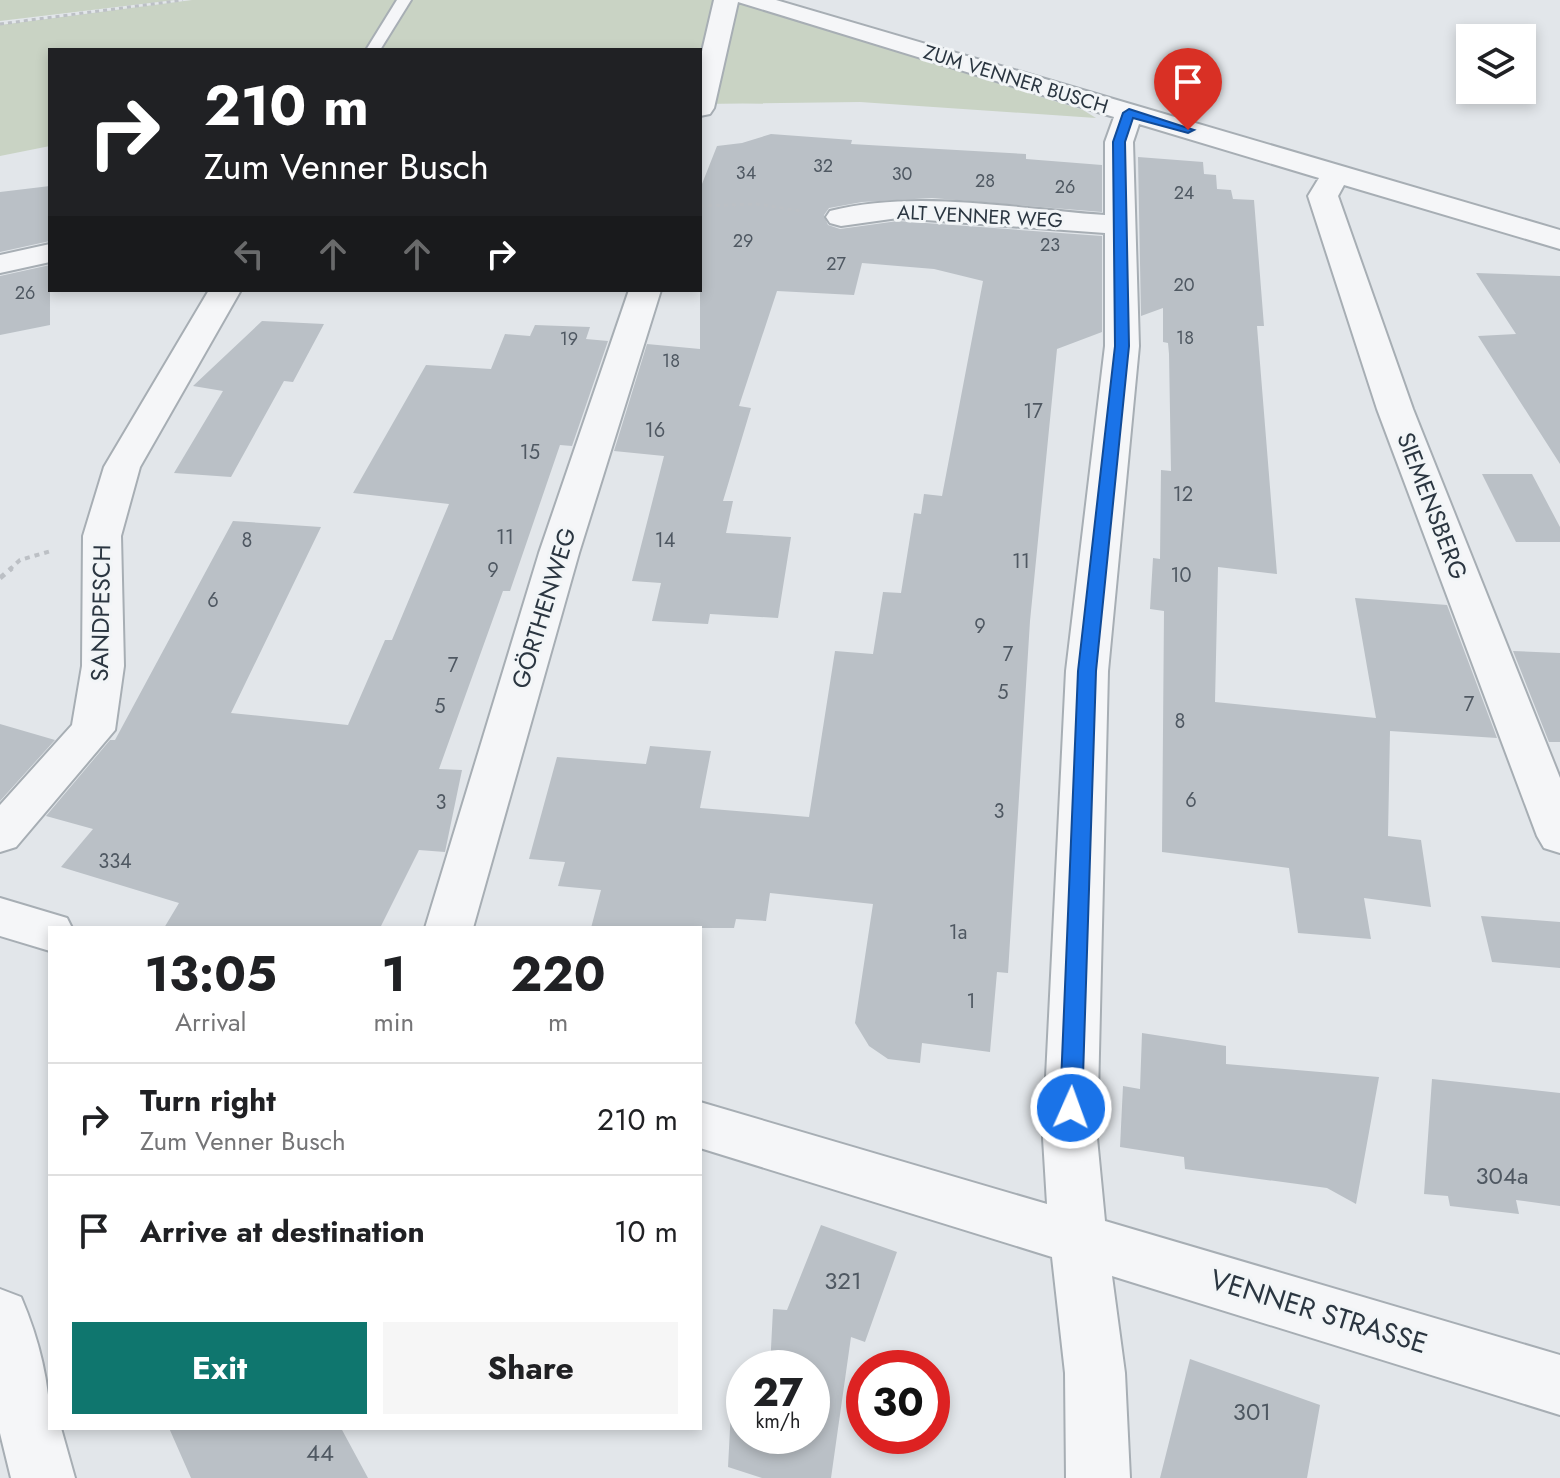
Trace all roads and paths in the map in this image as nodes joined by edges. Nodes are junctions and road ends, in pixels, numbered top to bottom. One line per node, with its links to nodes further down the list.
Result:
1 (183, 0): 5 (path)
2 (404, 0): 6 (lane)
3 (726, 0): 7 (street)
4 (749, 0): 8 (street, ZUM VENNER BUSCH)
5 (0, 24)
6 (374, 48)
7 (702, 101)
8 (1129, 113): 9 (street, ZUM VENNER BUSCH); 12 (street)
9 (1336, 173): 13 (street, ZUM VENNER BUSCH); 19 (street, SIEMENSBERG)
10 (702, 206): 11 (path)
11 (841, 217): 12 (street, ALT VENNER WEG)
12 (1118, 225): 24 (street)
13 (1560, 240)
14 (48, 253): 15 (street)
15 (0, 264)
16 (224, 292): 18 (street, SANDPESCH)
17 (644, 292): 21 (street, GÖRTHENWEG)
18 (0, 835)
19 (1560, 836)
20 (0, 917): 22 (street)
21 (450, 926)
22 (48, 931)
23 (702, 1126): 24 (street, VENNER STRASSE)
24 (1078, 1238): 26 (street, VENNER STRASSE); 28 (street)
25 (0, 1317): 27 (street)
26 (1560, 1385)
27 (43, 1478)
28 (1098, 1478)

